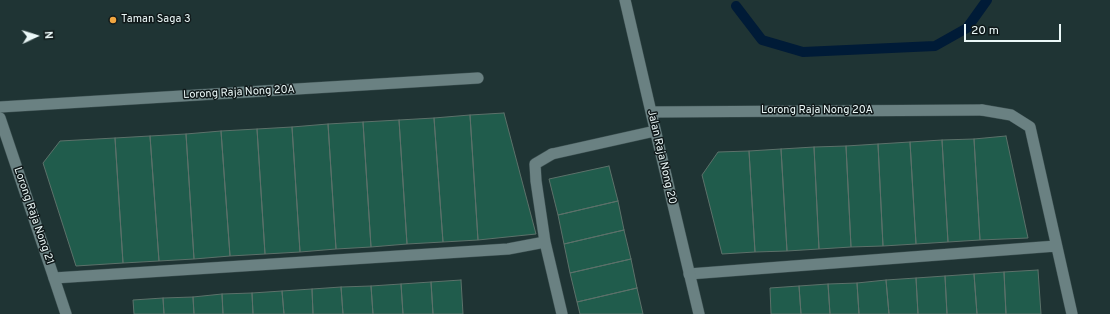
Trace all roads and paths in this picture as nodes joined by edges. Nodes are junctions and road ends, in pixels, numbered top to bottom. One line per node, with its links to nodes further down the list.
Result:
1 (625, 0): 4 (street, Jalan Raja Nong 20)
2 (478, 78): 3 (street, Lorong Raja Nong 20A)
3 (0, 107)
4 (651, 112): 6 (street, Jalan Raja Nong 20); 8 (street, Lorong Raja Nong 20A)
5 (0, 118): 10 (street, Lorong Raja Nong 21)
6 (655, 131): 7 (street); 9 (street, Jalan Raja Nong 20)
7 (545, 242): 10 (street); 12 (street)
8 (1056, 246): 9 (street); 14 (street, Lorong Raja Nong 20A)
9 (689, 274): 13 (street, Jalan Raja Nong 20)
10 (54, 278): 11 (street, Lorong Raja Nong 21)
11 (66, 314)
12 (562, 314)
13 (699, 314)
14 (1072, 314)

